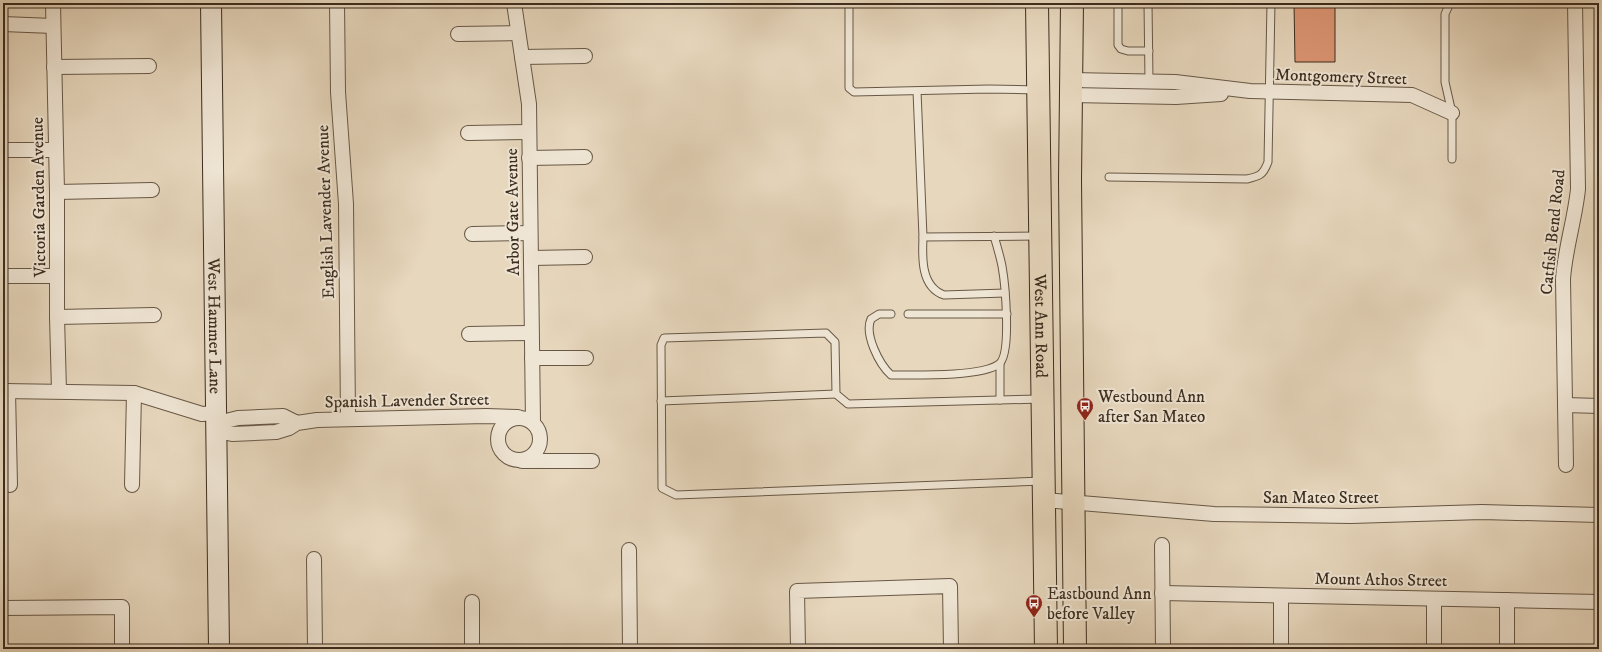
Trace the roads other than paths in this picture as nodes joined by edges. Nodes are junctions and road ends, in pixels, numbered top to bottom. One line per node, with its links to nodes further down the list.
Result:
1 (53, 3): 15 (street, Victoria Garden Avenue)
2 (211, 3): 72 (street, West Hammer Lane)
3 (337, 3): 71 (street, English Lavender Avenue)
4 (514, 3): 16 (street, Arbor Gate Avenue)
5 (1038, 3): 26 (main road, West Ann Road)
6 (1041, 3): 24 (main road)
7 (1072, 3): 24 (main road, West Ann Road)
8 (1118, 3): 18 (lane)
9 (1148, 3): 18 (lane)
10 (1271, 3): 28 (lane)
11 (1450, 3): 29 (lane)
12 (1575, 3): 68 (street, Catfish Bend Road)
13 (849, 5): 25 (lane)
14 (3, 24): 15 (street)
15 (53, 26): 22 (street, Victoria Garden Avenue)
16 (518, 33): 17 (street); 20 (street, Arbor Gate Avenue)
17 (458, 34)
18 (1149, 51): 23 (lane)
19 (585, 56): 20 (street)
20 (522, 58): 30 (street, Arbor Gate Avenue)
21 (150, 66): 22 (street)
22 (54, 67): 33 (street, Victoria Garden Avenue)
23 (1149, 81): 24 (street, Montgomery Street); 27 (street, Montgomery Street)
24 (1071, 87): 27 (street, Montgomery Street); 38 (main road, West Ann Road)
25 (917, 90): 26 (lane); 45 (lane)
26 (1039, 90): 38 (main road); 44 (main road, West Ann Road)
27 (1250, 91): 28 (street, Montgomery Street)
28 (1270, 92): 29 (street, Montgomery Street); 37 (lane)
29 (1452, 113): 36 (lane)
30 (529, 132): 31 (street); 35 (street, Arbor Gate Avenue)
31 (468, 133)
32 (3, 150): 33 (street)
33 (55, 150): 40 (street, Victoria Garden Avenue)
34 (585, 157): 35 (street)
35 (529, 158): 41 (street, Arbor Gate Avenue)
36 (1452, 159)
37 (1109, 177)
38 (1070, 180): 80 (main road, West Ann Road)
39 (152, 190): 40 (street)
40 (57, 192): 49 (street, Victoria Garden Avenue)
41 (530, 233): 42 (street); 46 (street, Arbor Gate Avenue)
42 (472, 234)
43 (994, 236): 44 (lane); 45 (lane); 50 (lane)
44 (1041, 236): 65 (main road, West Ann Road)
45 (923, 237): 50 (lane)
46 (531, 258): 47 (street); 56 (street, Arbor Gate Avenue)
47 (585, 258)
48 (3, 276): 49 (street)
49 (57, 276): 55 (street, Victoria Garden Avenue)
50 (1005, 293): 53 (lane)
51 (891, 314): 60 (lane)
52 (908, 314): 53 (lane)
53 (1006, 314): 60 (lane)
54 (154, 315): 55 (street)
55 (57, 317): 62 (street, Victoria Garden Avenue)
56 (532, 333): 57 (street); 58 (street, Arbor Gate Avenue)
57 (469, 334)
58 (532, 358): 59 (street); 73 (street, Arbor Gate Avenue)
59 (586, 358)
60 (1000, 364): 66 (lane)
61 (6, 391): 62 (street); 77 (street)
62 (59, 391): 63 (street)
63 (134, 393): 72 (street); 78 (street)
64 (836, 394): 66 (lane); 67 (lane); 67 (lane)
65 (1042, 399): 66 (lane); 79 (main road, West Ann Road)
66 (1000, 400)
67 (661, 401): 79 (lane)
68 (1565, 405): 69 (street); 76 (street, Catfish Bend Road)
69 (1599, 406)
70 (518, 417): 71 (street, Spanish Lavender Street); 73 (street); 74 (street)
71 (348, 419): 72 (street, Spanish Lavender Street)
72 (217, 420): 93 (street, West Hammer Lane)
73 (533, 422): 74 (street)
74 (520, 460): 75 (street)
75 (592, 461)
76 (1566, 465)
77 (10, 485)
78 (132, 485)
79 (1043, 491): 80 (street, San Mateo Street); 99 (main road, West Ann Road)
80 (1073, 503): 81 (street, San Mateo Street); 100 (main road, West Ann Road)
81 (1599, 515)
82 (1162, 545): 85 (street)
83 (629, 550): 96 (street)
84 (314, 559): 94 (street)
85 (1162, 593): 86 (street, Mount Athos Street); 101 (street)
86 (1281, 596): 87 (street, Mount Athos Street); 102 (street)
87 (1434, 598): 88 (street, Mount Athos Street); 103 (street)
88 (1507, 600): 90 (street, Mount Athos Street); 104 (street)
89 (472, 602): 95 (street)
90 (1599, 602)
91 (3, 608): 92 (street)
92 (122, 649)
93 (219, 649)
94 (315, 649)
95 (472, 649)
96 (630, 649)
97 (798, 649): 98 (street)
98 (951, 649)
99 (1046, 649)
100 (1075, 649)
101 (1163, 649)
102 (1281, 649)
103 (1434, 649)
104 (1507, 649)

